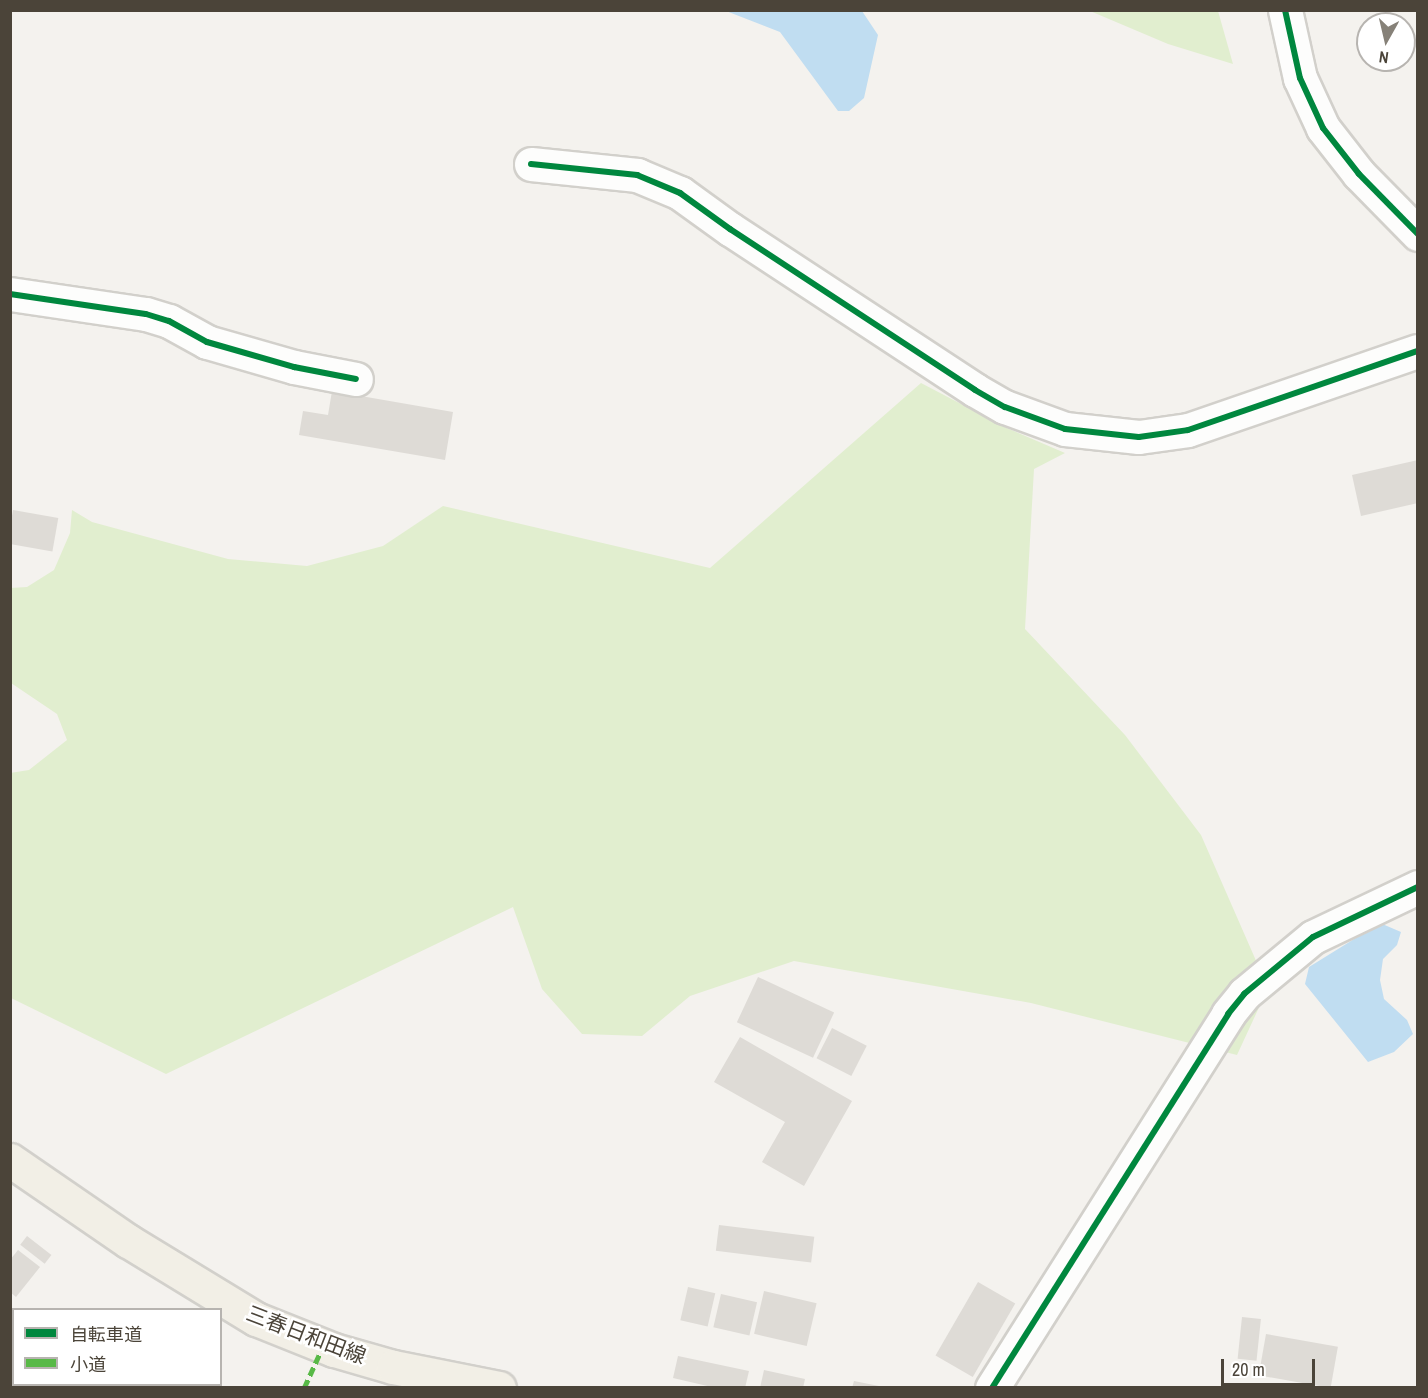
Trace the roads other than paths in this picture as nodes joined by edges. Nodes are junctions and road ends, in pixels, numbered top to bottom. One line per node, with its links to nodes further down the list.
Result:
1 (1285, 10): 3 (street)
2 (531, 164): 5 (street)
3 (1418, 234)
4 (10, 294): 6 (street)
5 (1418, 351)
6 (356, 379)
7 (1418, 887): 10 (street)
8 (10, 1160): 9 (main road, 三春日和田線)
9 (499, 1388)
10 (992, 1388)

